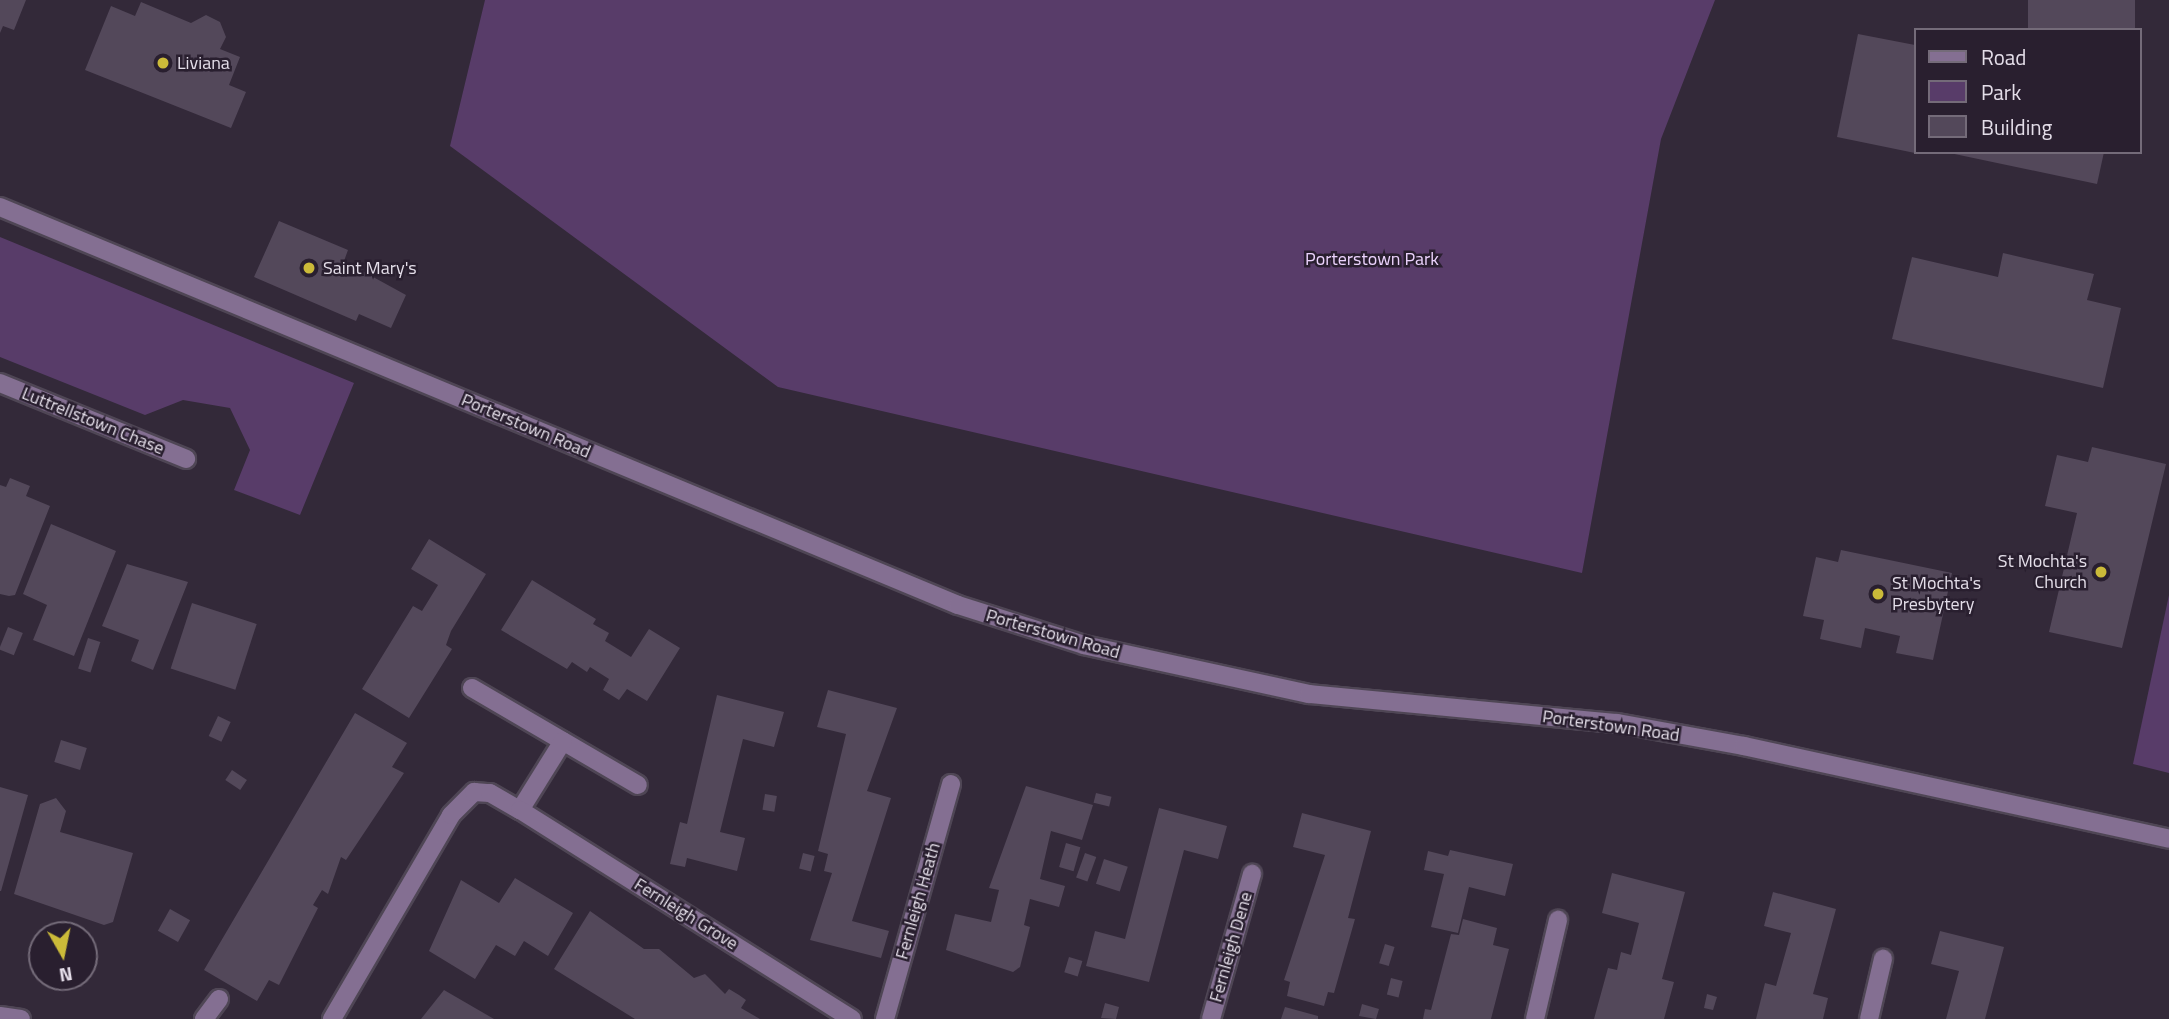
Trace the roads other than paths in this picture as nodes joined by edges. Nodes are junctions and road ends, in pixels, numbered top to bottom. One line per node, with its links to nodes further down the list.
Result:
1 (0, 207): 9 (street, Porterstown Road)
2 (0, 383): 3 (street, Luttrellstown Chase)
3 (186, 459)
4 (472, 688): 5 (street)
5 (563, 741): 7 (street); 8 (street)
6 (951, 784): 19 (street, Fernleigh Heath)
7 (638, 785)
8 (520, 810): 17 (street, Fernleigh Grove); 18 (street, Fernleigh Grove)
9 (2169, 839)
10 (1252, 874): 20 (street, Fernleigh Dene)
11 (1558, 920): 21 (street)
12 (1882, 959): 22 (street)
13 (219, 999): 16 (street)
14 (0, 1016): 15 (street)
15 (21, 1019)
16 (204, 1019)
17 (332, 1019)
18 (852, 1019)
19 (885, 1019)
20 (1211, 1019)
21 (1535, 1019)
22 (1869, 1019)

